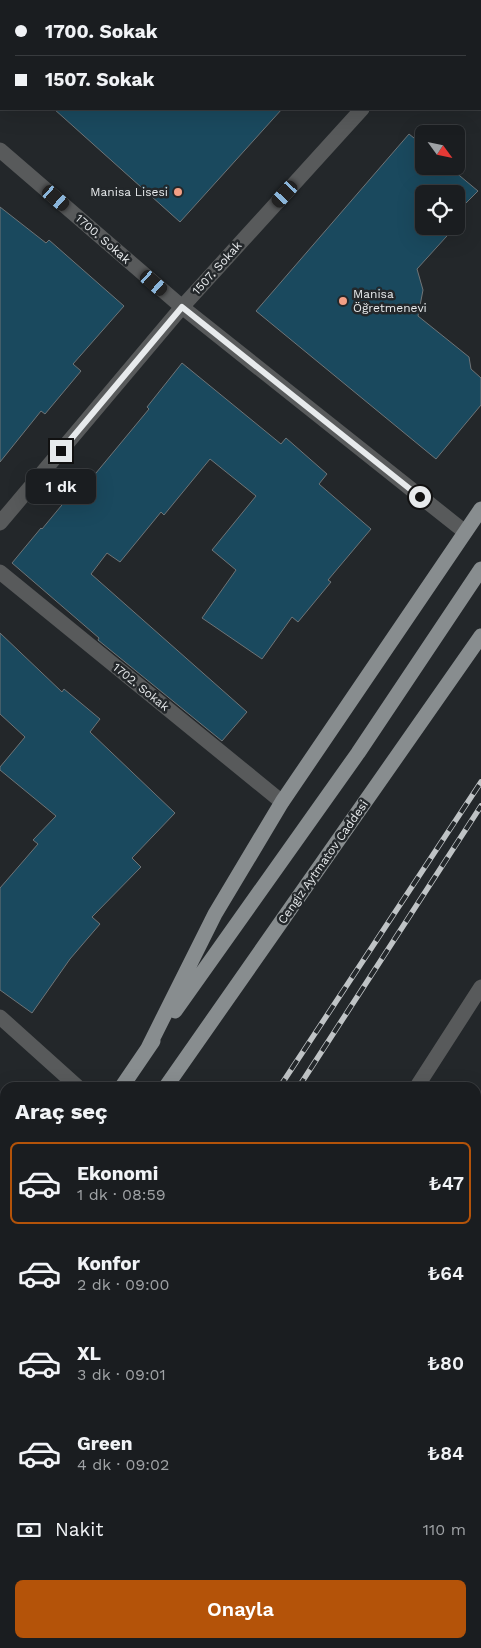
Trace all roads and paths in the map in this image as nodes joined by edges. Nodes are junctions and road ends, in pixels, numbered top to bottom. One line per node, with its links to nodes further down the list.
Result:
1 (361, 110): 3 (street, 1507. Sokak)
2 (0, 150): 3 (street, 1700. Sokak)
3 (182, 307): 5 (street, 1507. Sokak); 6 (street, 1700. Sokak)
4 (481, 509): 6 (main road)
5 (0, 523)
6 (465, 532): 10 (main road)
7 (481, 569): 13 (main road)
8 (0, 572): 10 (street, 1702. Sokak)
9 (481, 636): 16 (main road, Cengiz Aytmatov Caddesi)
10 (282, 802): 13 (main road)
11 (481, 987): 17 (street)
12 (0, 1018): 14 (street)
13 (148, 1048): 15 (main road)
14 (72, 1082)
15 (125, 1082)
16 (169, 1082)
17 (420, 1082)

